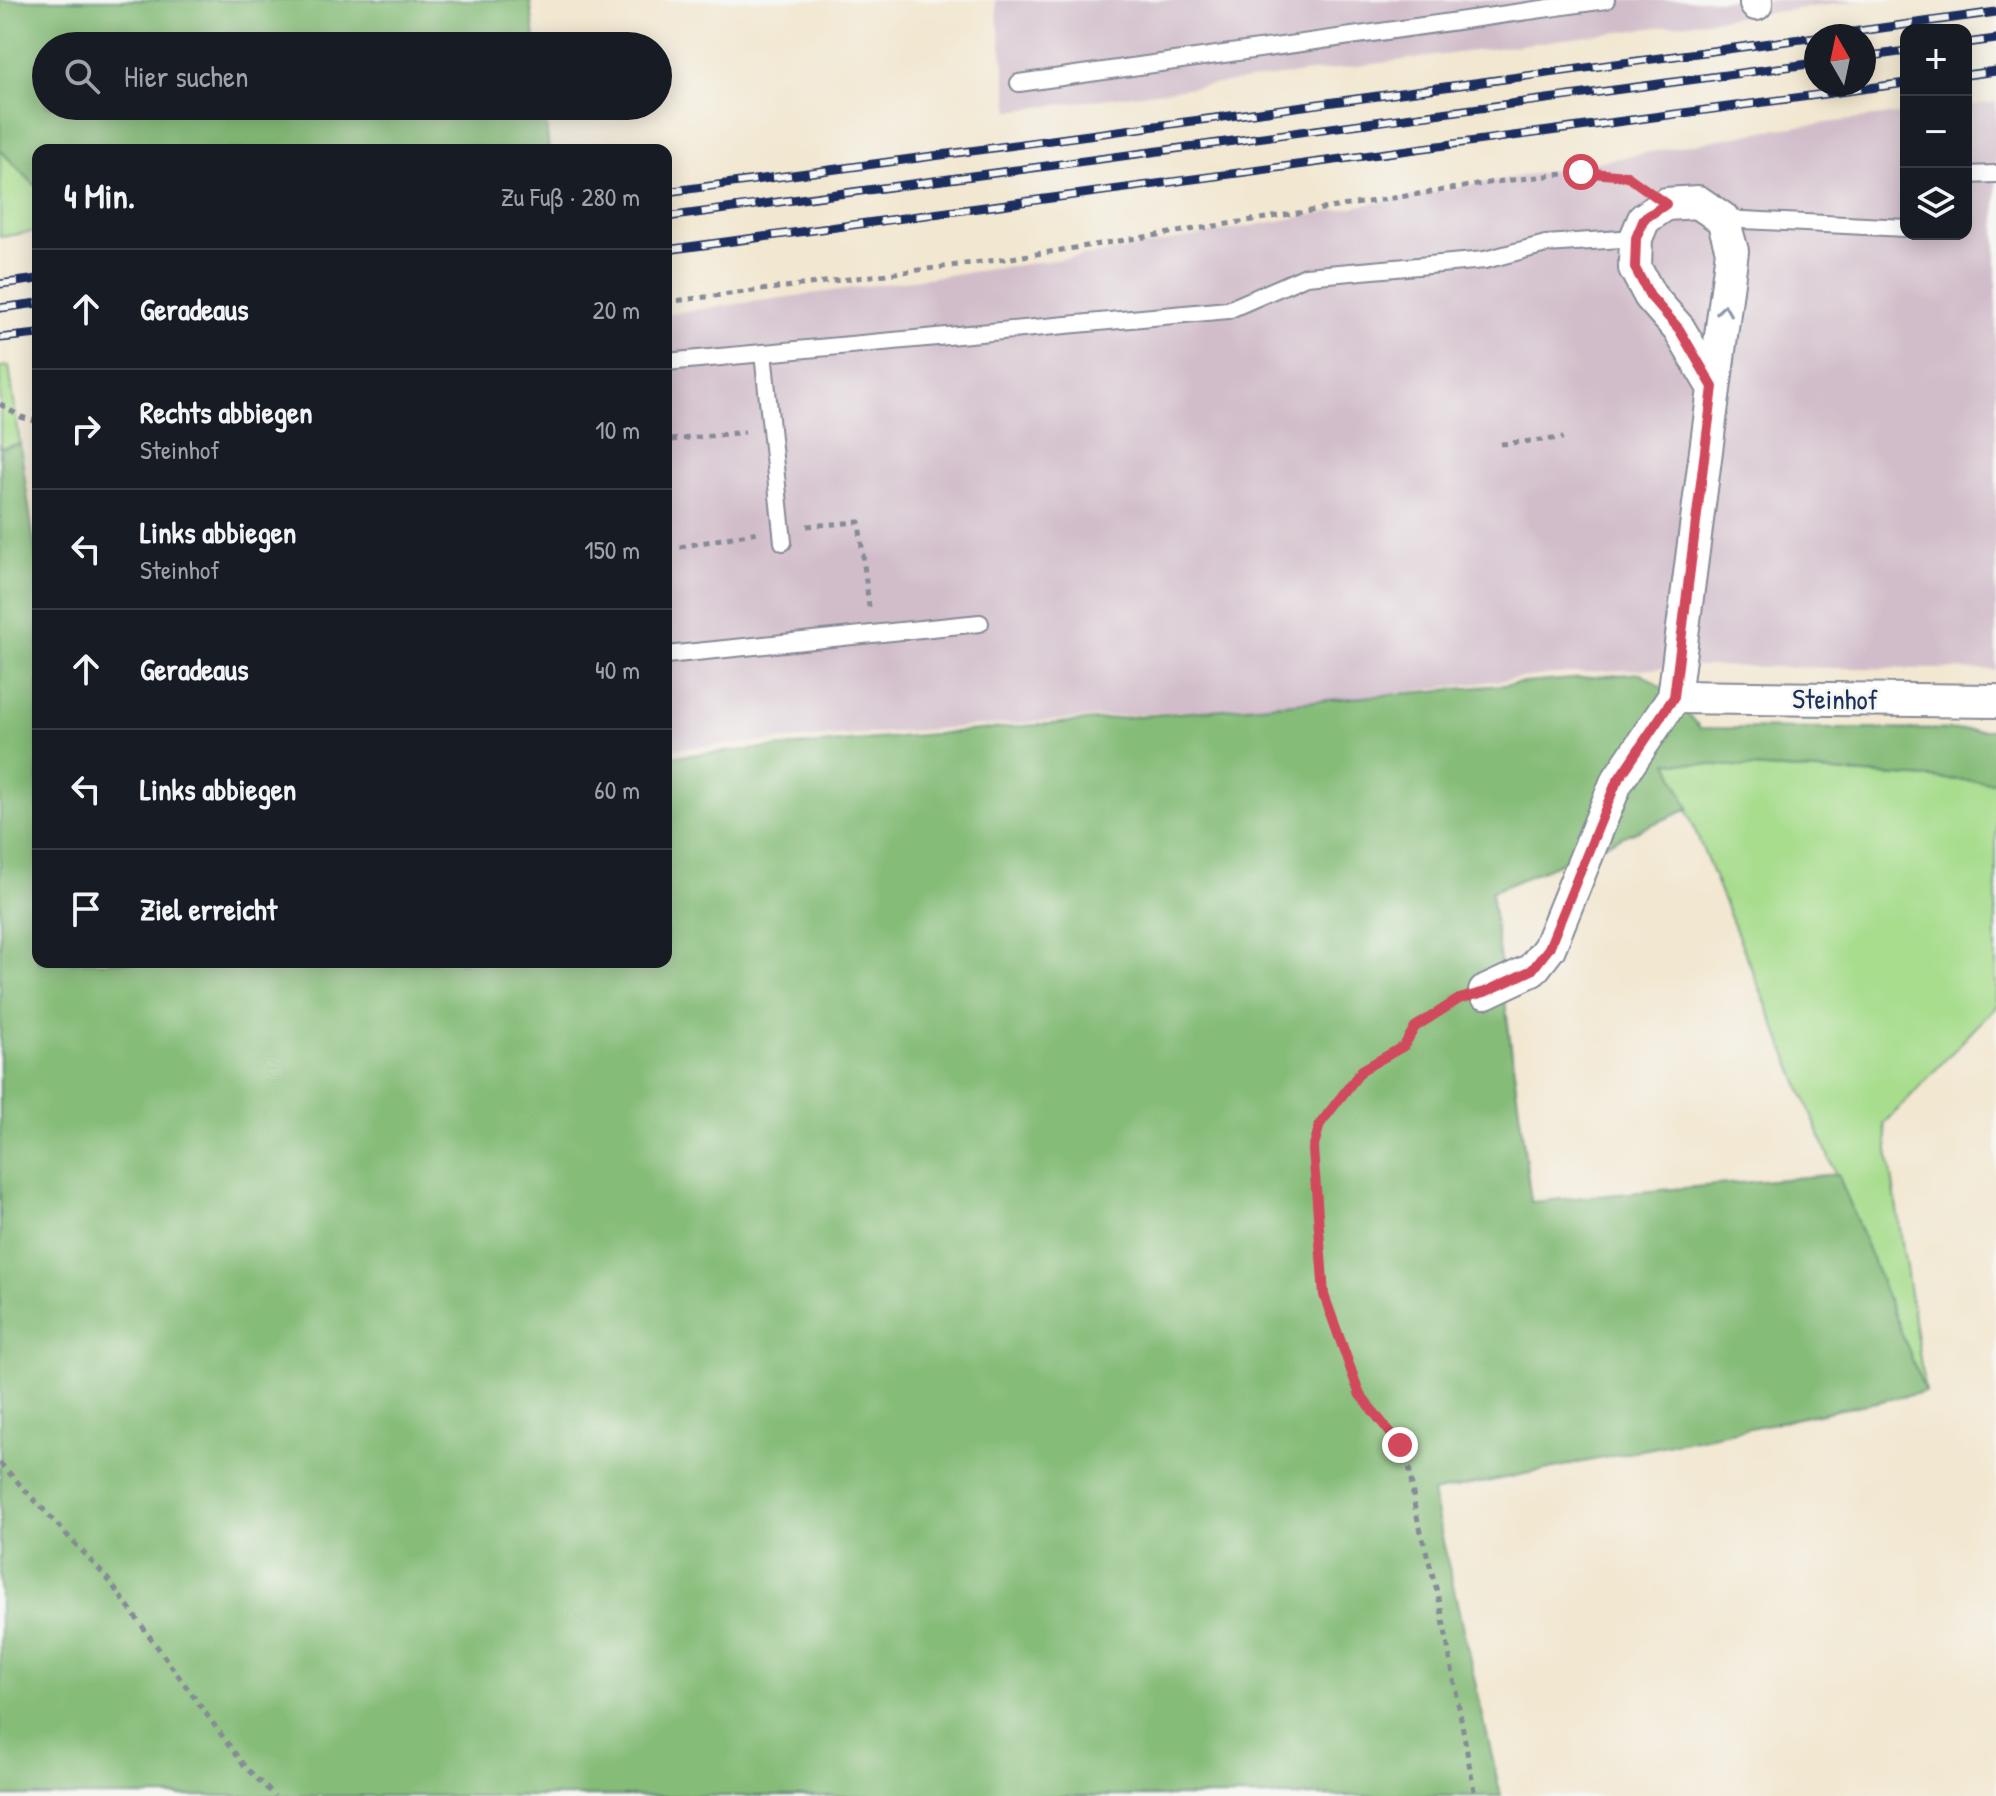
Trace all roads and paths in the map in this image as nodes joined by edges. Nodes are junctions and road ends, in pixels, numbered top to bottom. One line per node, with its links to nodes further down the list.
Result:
1 (1606, 0): 2 (lane)
2 (1019, 83)
3 (1996, 174): 4 (lane)
4 (1972, 175)
5 (1666, 204): 6 (street); 8 (street); 9 (path)
6 (1723, 219): 7 (lane); 12 (street, one-way to 6)
7 (1900, 228)
8 (1636, 238): 10 (lane); 12 (street)
9 (672, 301)
10 (763, 353): 11 (lane); 15 (lane)
11 (672, 361)
12 (1713, 387): 22 (street)
13 (0, 404): 14 (path)
14 (32, 420)
15 (771, 429): 17 (path); 19 (lane)
16 (1563, 438): 18 (path)
17 (672, 440)
18 (1501, 444)
19 (783, 542)
20 (980, 623): 21 (lane)
21 (672, 654)
22 (1674, 697): 23 (street, Steinhof); 24 (street)
23 (1996, 701)
24 (1485, 992): 27 (path)
25 (0, 1463): 26 (path)
26 (275, 1796)
27 (1475, 1796)

